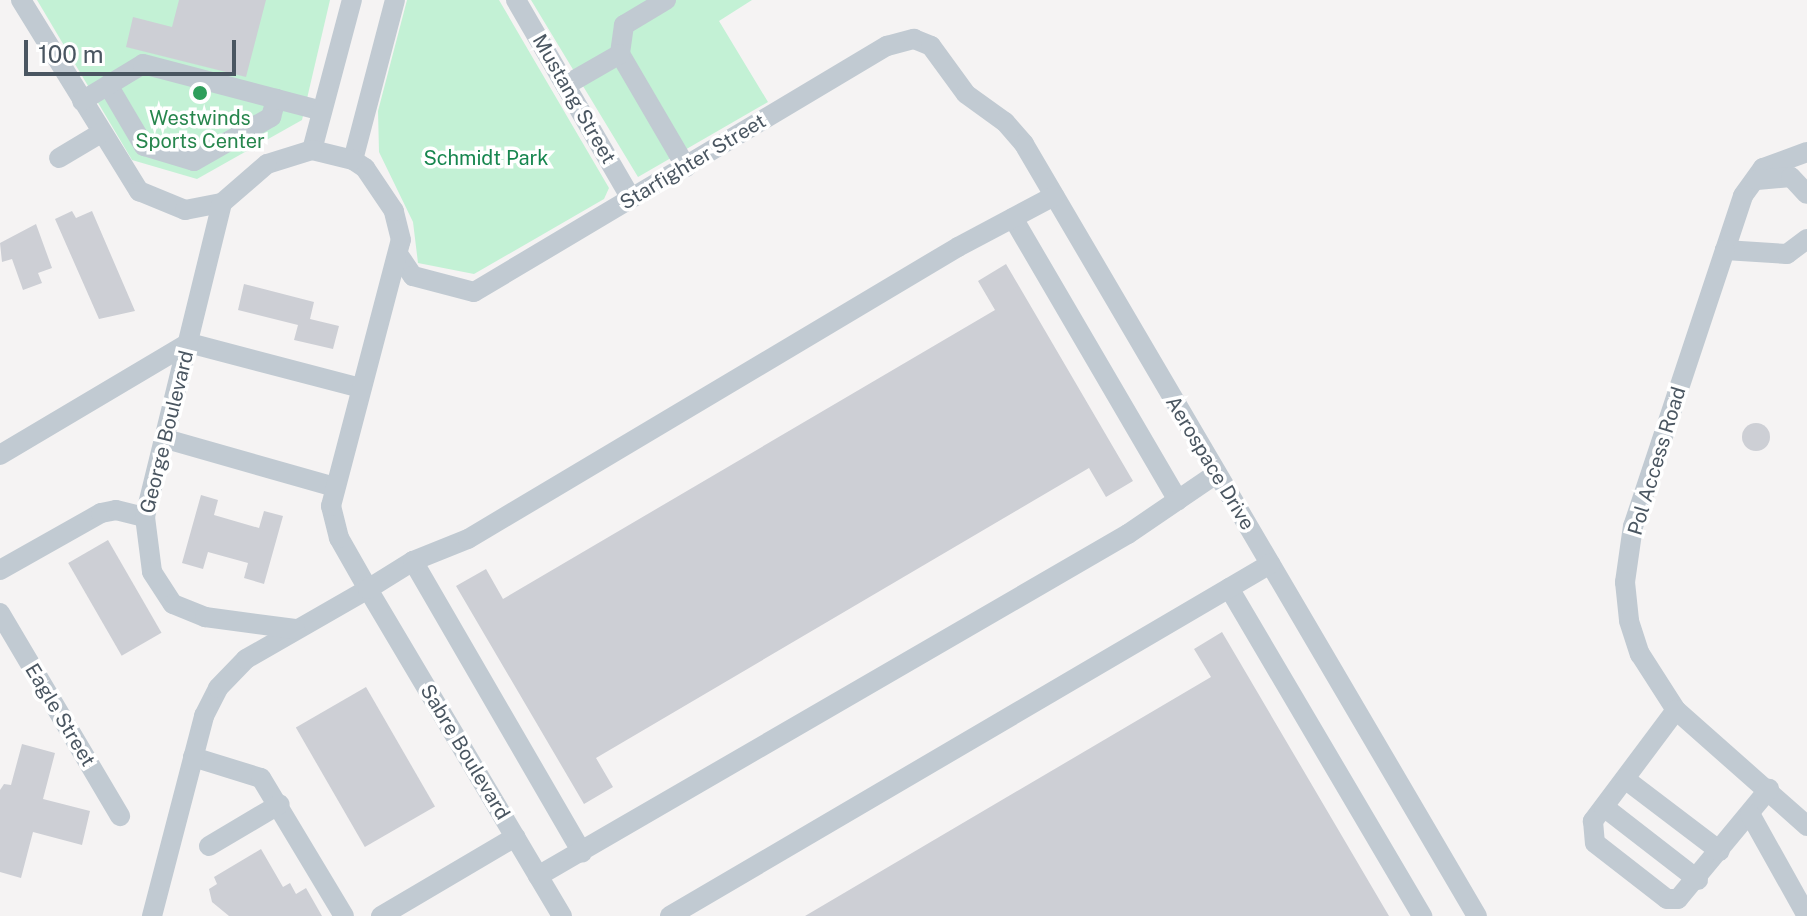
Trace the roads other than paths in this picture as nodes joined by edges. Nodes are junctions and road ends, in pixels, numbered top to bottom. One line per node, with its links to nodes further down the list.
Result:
1 (21, 0): 11 (street)
2 (352, 0): 12 (street)
3 (395, 0): 13 (street)
4 (516, 0): 9 (street, Mustang Street)
5 (666, 0): 7 (street)
6 (914, 39): 20 (street, Starfighter Street); 24 (street, Aerospace Drive)
7 (620, 54): 9 (street); 20 (street)
8 (108, 85): 10 (street); 10 (street); 11 (street)
9 (566, 85): 25 (street, Mustang Street)
10 (276, 99): 12 (street)
11 (82, 101): 14 (street)
12 (322, 111): 15 (street); 18 (street)
13 (364, 119): 19 (street); 22 (street)
14 (101, 133): 17 (street); 26 (street)
15 (312, 150): 18 (street); 19 (street)
16 (1807, 152): 21 (street)
17 (59, 158)
18 (279, 158): 26 (street)
19 (353, 160): 22 (street)
20 (686, 167): 25 (street, Starfighter Street)
21 (1753, 181): 23 (street); 29 (street, Pol Access Road)
22 (381, 187): 30 (street)
23 (1807, 194)
24 (1054, 196): 27 (street); 35 (street, Aerospace Drive)
25 (631, 198): 30 (street, Starfighter Street)
26 (222, 203): 31 (street, George Boulevard)
27 (1013, 218): 37 (street); 39 (street)
28 (1807, 239): 29 (street)
29 (1725, 250): 46 (street, Pol Access Road)
30 (400, 257): 32 (street)
31 (189, 343): 32 (street); 33 (street, George Boulevard); 34 (street)
32 (361, 388): 36 (street)
33 (166, 439): 36 (street); 38 (street, George Boulevard)
34 (0, 455)
35 (1216, 474): 37 (street); 40 (street, Aerospace Drive)
36 (334, 487): 43 (street)
37 (1178, 500): 58 (street)
38 (145, 517): 41 (street); 45 (street, George Boulevard)
39 (413, 561): 43 (street); 58 (street)
40 (1270, 564): 42 (street); 67 (street, Aerospace Drive)
41 (0, 570)
42 (1229, 588): 65 (street); 66 (street)
43 (368, 589): 45 (street); 55 (street, Sabre Boulevard)
44 (0, 613): 53 (street, Eagle Street)
45 (295, 629): 47 (street)
46 (1676, 710): 48 (street); 49 (street, Pol Access Road)
47 (193, 757): 50 (street); 61 (street)
48 (1625, 779): 51 (street); 57 (street)
49 (1769, 789): 52 (street); 54 (street, Pol Access Road)
50 (280, 804): 56 (street); 62 (street)
51 (1604, 807): 60 (street); 60 (street)
52 (1750, 814): 57 (street); 68 (street)
53 (120, 816)
54 (1807, 826)
55 (515, 837): 59 (street, Sabre Boulevard); 63 (street)
56 (209, 846)
57 (1720, 851): 60 (street)
58 (582, 852): 59 (street)
59 (538, 876): 64 (street, Sabre Boulevard)
60 (1698, 880)
61 (152, 916)
62 (344, 916)
63 (381, 916)
64 (562, 916)
65 (670, 916)
66 (1422, 916)
67 (1477, 916)
68 (1807, 916)

